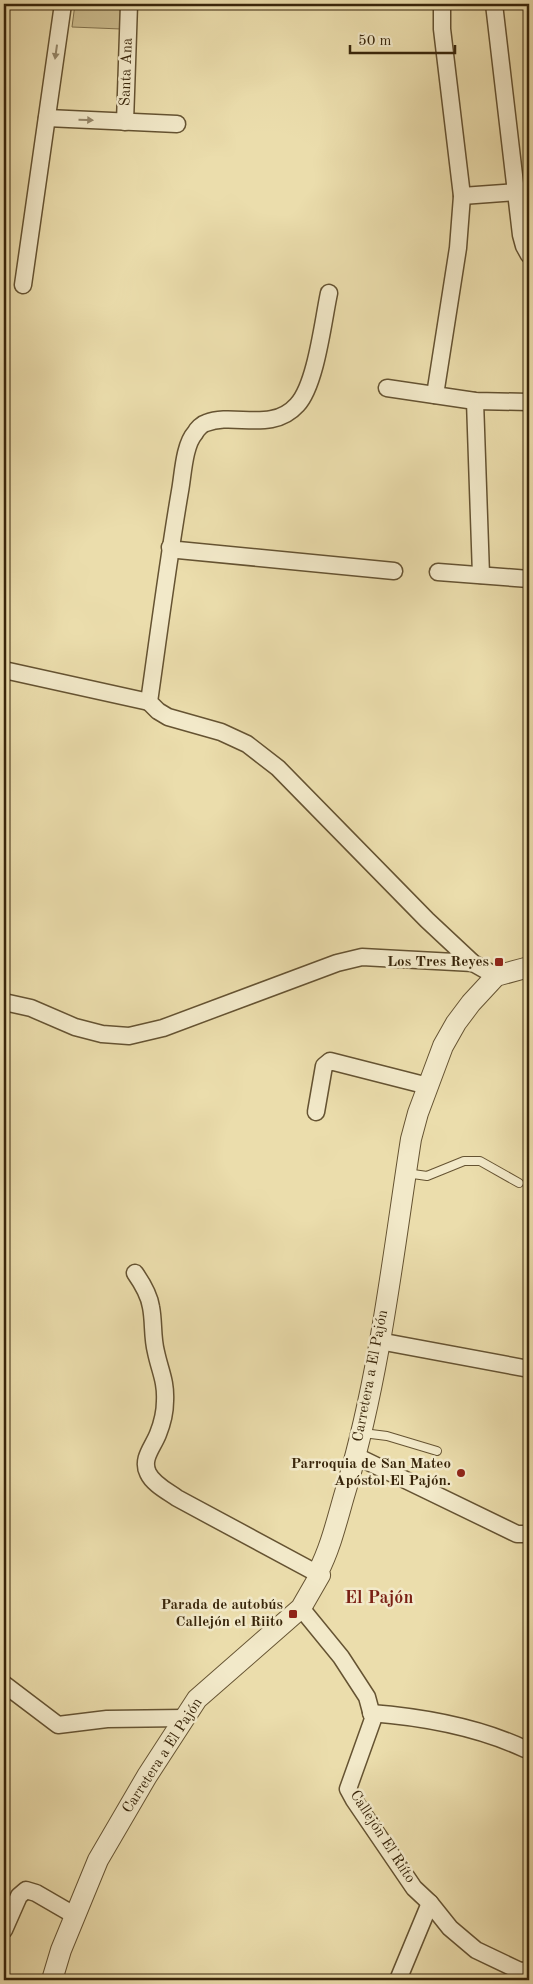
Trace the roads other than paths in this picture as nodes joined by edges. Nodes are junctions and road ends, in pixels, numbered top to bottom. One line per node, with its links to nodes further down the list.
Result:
1 (63, 4): 5 (street, one-way to 5)
2 (128, 4): 6 (street, Santa Ana)
3 (442, 4): 9 (street)
4 (494, 4): 8 (street)
5 (46, 118): 6 (street, Santa Ana, one-way to 6); 11 (street)
6 (125, 122): 7 (street)
7 (176, 124)
8 (516, 192): 9 (street); 10 (street)
9 (462, 196): 14 (street)
10 (529, 255)
11 (22, 284)
12 (329, 293): 17 (street)
13 (386, 388): 14 (street)
14 (435, 395): 15 (street)
15 (474, 402): 16 (street); 20 (street)
16 (529, 402)
17 (170, 547): 18 (street); 23 (street)
18 (394, 571)
19 (438, 572): 20 (street)
20 (481, 575): 21 (street)
21 (529, 579)
22 (4, 670): 23 (street)
23 (149, 702): 24 (street)
24 (473, 963): 26 (street); 27 (street)
25 (529, 967): 26 (street)
26 (496, 976): 28 (street, Carretera a El Pajón)
27 (4, 1002)
28 (428, 1086): 29 (street); 30 (street, Carretera a El Pajón)
29 (316, 1112)
30 (406, 1173): 31 (lane); 33 (street, Carretera a El Pajón)
31 (519, 1182)
32 (136, 1272): 39 (street)
33 (379, 1341): 34 (street); 35 (street, Carretera a El Pajón)
34 (529, 1369)
35 (361, 1432): 36 (lane); 37 (street, Carretera a El Pajón)
36 (437, 1451)
37 (356, 1456): 38 (street); 39 (street, Carretera a El Pajón)
38 (529, 1534)
39 (320, 1575): 40 (street, Carretera a El Pajón)
40 (301, 1608): 42 (street); 43 (street, Carretera a El Pajón)
41 (4, 1684): 43 (street)
42 (371, 1713): 44 (street); 45 (street, Callejón El Riíto)
43 (184, 1718): 46 (street, Carretera a El Pajón)
44 (525, 1749)
45 (430, 1902): 48 (street, Callejón El Riíto); 50 (street)
46 (74, 1915): 47 (street); 49 (street, Carretera a El Pajón)
47 (4, 1930)
48 (529, 1972)
49 (52, 1980)
50 (398, 1980)

